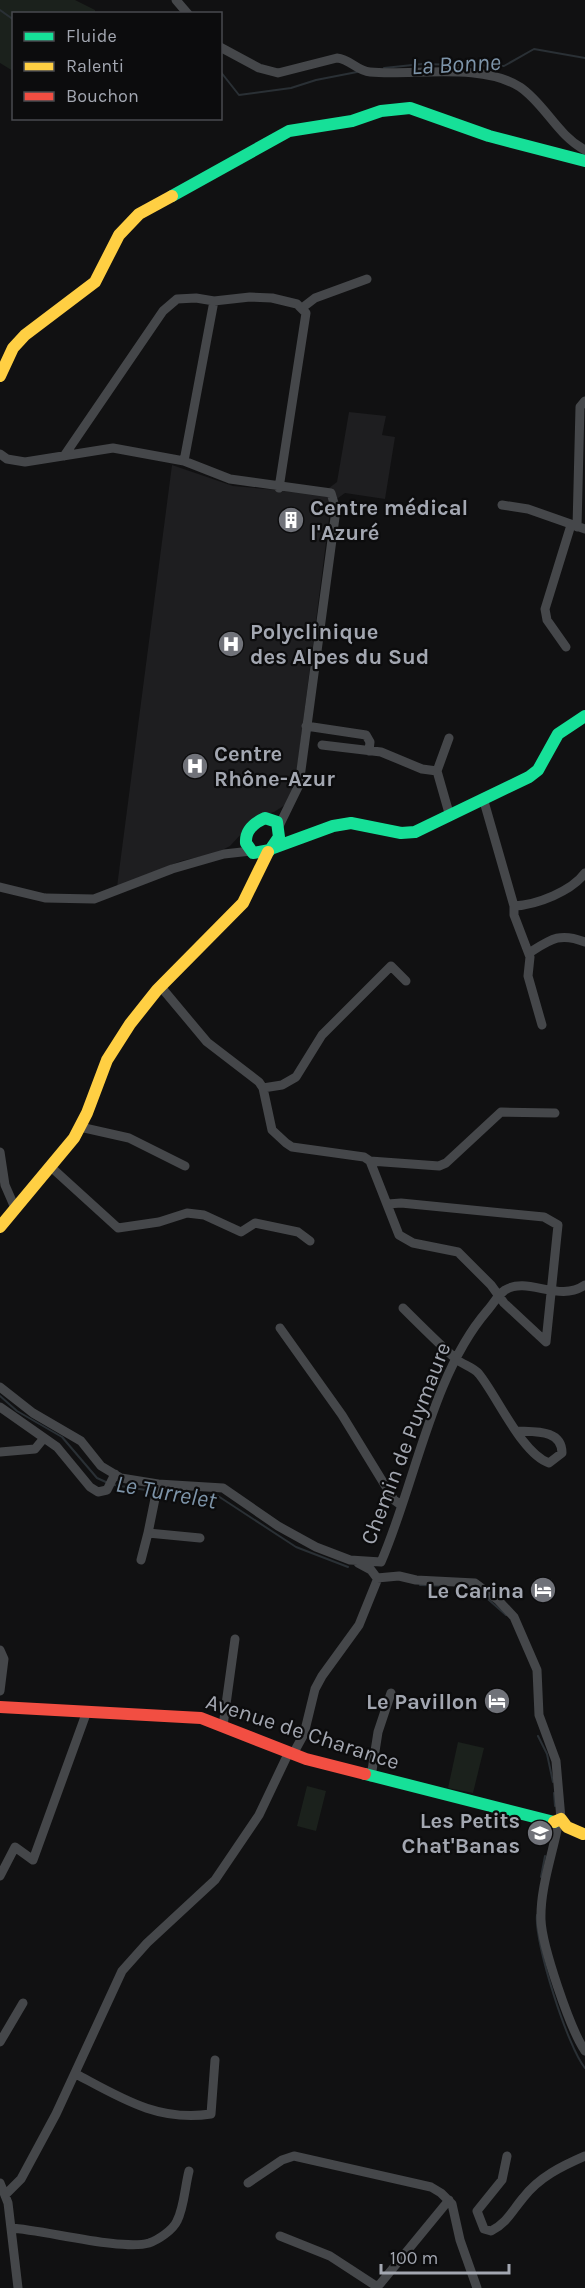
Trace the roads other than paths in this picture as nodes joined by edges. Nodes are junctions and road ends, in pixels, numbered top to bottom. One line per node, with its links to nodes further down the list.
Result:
1 (176, 0): 2 (street)
2 (186, 12)
3 (222, 48): 4 (street)
4 (585, 150)
5 (585, 161): 9 (street)
6 (367, 279): 8 (street)
7 (214, 301): 8 (street); 12 (street); 13 (street)
8 (302, 308): 14 (street)
9 (0, 376)
10 (585, 401): 16 (street)
11 (0, 454): 12 (street)
12 (64, 456): 13 (street)
13 (184, 461): 14 (street)
14 (279, 488): 19 (street)
15 (502, 505): 16 (street)
16 (578, 527): 17 (street)
17 (566, 647)
18 (585, 716): 24 (street)
19 (306, 726): 22 (street); 25 (street)
20 (449, 738): 23 (street)
21 (321, 745): 22 (street)
22 (369, 751): 23 (street)
23 (437, 771): 26 (street)
24 (483, 798): 26 (street); 37 (street)
25 (292, 802): 27 (street); 28 (street)
26 (449, 813): 30 (street)
27 (268, 818): 28 (street); 29 (street)
28 (280, 829): 30 (street); 31 (street)
29 (245, 836): 32 (street); 33 (street)
30 (299, 840): 31 (street)
31 (270, 850): 32 (street); 35 (street)
32 (252, 852): 33 (street); 35 (street)
33 (224, 854): 36 (street)
34 (585, 873): 37 (street)
35 (255, 878): 41 (street)
36 (0, 887)
37 (514, 906): 39 (street)
38 (585, 942): 39 (street)
39 (529, 953): 42 (street)
40 (406, 981): 43 (street)
41 (161, 987): 43 (street); 45 (street)
42 (542, 1025)
43 (263, 1088): 47 (street)
44 (555, 1113): 47 (street)
45 (81, 1127): 48 (street); 49 (street)
46 (0, 1152): 51 (street)
47 (370, 1161): 50 (street)
48 (185, 1166)
49 (52, 1168): 51 (street); 53 (street)
50 (388, 1204): 55 (street); 56 (street)
51 (15, 1208): 52 (street)
52 (0, 1227)
53 (310, 1241)
54 (585, 1285): 55 (street)
55 (552, 1292): 56 (street); 56 (street)
56 (499, 1296): 59 (street, Chemin de Puymaure)
57 (403, 1308): 59 (street)
58 (280, 1328): 67 (street)
59 (456, 1358): 62 (street); 67 (street, Chemin de Puymaure)
60 (0, 1387): 65 (street)
61 (0, 1407): 63 (street)
62 (517, 1431): 62 (street)
63 (44, 1438): 64 (street); 65 (street)
64 (0, 1452)
65 (114, 1476): 66 (street)
66 (157, 1489): 68 (street); 71 (street)
67 (401, 1505): 71 (street, Chemin de Puymaure)
68 (148, 1533): 69 (street); 70 (street)
69 (200, 1538)
70 (141, 1560)
71 (379, 1570): 80 (street, Chemin de Puymaure); 82 (street)
72 (235, 1639): 79 (street)
73 (0, 1650): 74 (street)
74 (0, 1691)
75 (391, 1693): 81 (street)
76 (0, 1707): 77 (street); 78 (street, Avenue de Charance)
77 (0, 1714)
78 (86, 1714): 79 (street, Avenue de Charance); 84 (street)
79 (223, 1726): 80 (street, Avenue de Charance)
80 (291, 1753): 81 (street, Avenue de Charance); 89 (street, Chemin de Puymaure)
81 (371, 1777): 82 (street, Avenue de Charance)
82 (559, 1825): 83 (street, Avenue de Charance); 87 (street)
83 (584, 1834)
84 (0, 1876)
85 (23, 2003): 86 (street)
86 (0, 2042)
87 (585, 2050)
88 (215, 2060): 89 (street)
89 (76, 2074): 95 (street, Chemin de Puymaure)
90 (507, 2156): 91 (street)
91 (585, 2156)
92 (189, 2171): 98 (street)
93 (0, 2183): 95 (street)
94 (248, 2183): 96 (street)
95 (6, 2194): 98 (street)
96 (449, 2200): 99 (street); 101 (street)
97 (0, 2226): 98 (street)
98 (11, 2226): 100 (street)
99 (280, 2236)
100 (18, 2288)
101 (477, 2288)

